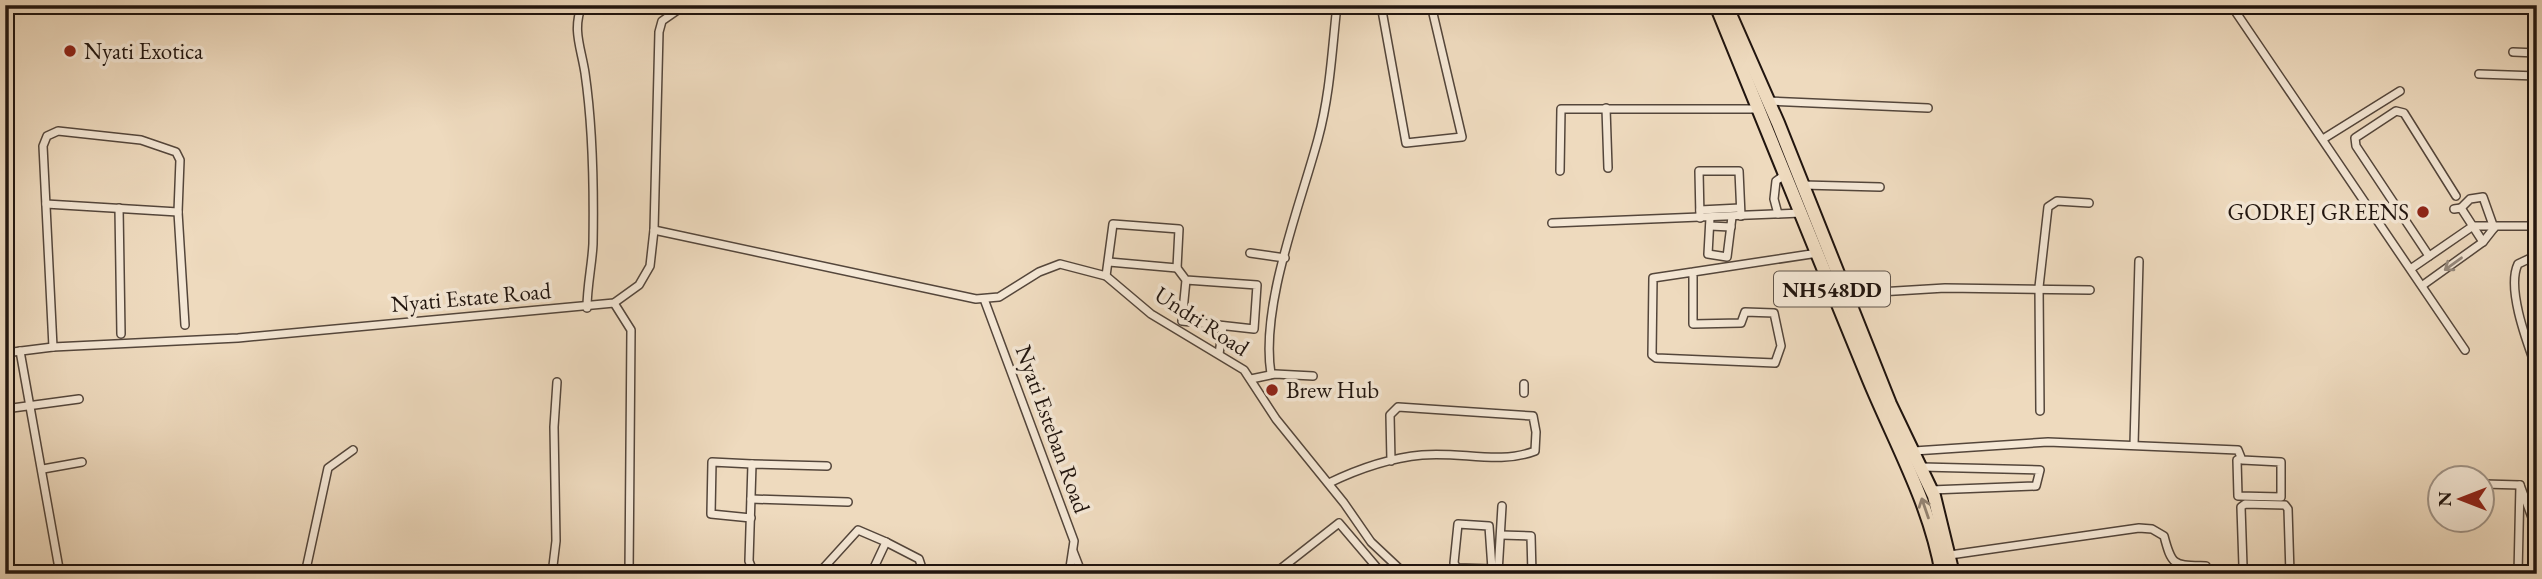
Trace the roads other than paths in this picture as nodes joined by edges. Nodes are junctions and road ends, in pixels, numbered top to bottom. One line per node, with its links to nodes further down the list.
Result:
1 (582, 5): 59 (street)
2 (685, 5): 39 (street, Nyati Estate Road)
3 (1337, 5): 45 (street)
4 (1381, 5): 5 (street)
5 (1431, 5)
6 (1716, 5): 14 (highway, NH548DD)
7 (1726, 5): 14 (highway, NH548DD)
8 (2231, 5): 17 (street)
9 (2513, 52): 10 (street)
10 (2537, 53)
11 (2479, 74): 12 (street)
12 (2537, 76)
13 (2400, 90): 17 (street)
14 (1764, 105): 15 (street); 16 (street); 20 (highway, NH548DD); 21 (highway, NH548DD)
15 (1606, 108): 18 (street); 19 (street)
16 (1928, 108)
17 (2323, 139): 49 (street)
18 (1608, 168)
19 (1560, 171)
20 (1786, 174): 29 (highway, NH548DD); 31 (street)
21 (1802, 185): 22 (street); 56 (highway, NH548DD)
22 (1880, 187)
23 (2456, 196): 44 (street)
24 (2089, 203): 54 (street)
25 (46, 204): 26 (street); 27 (street); 63 (street)
26 (119, 208): 27 (street); 62 (street)
27 (178, 212): 60 (street)
28 (1741, 212): 30 (street); 30 (street); 31 (street); 32 (street)
29 (1802, 213): 31 (street); 42 (highway, NH548DD)
30 (1700, 214): 33 (street); 34 (street)
31 (1778, 214)
32 (1732, 216): 33 (street); 37 (street)
33 (1710, 222): 37 (street); 37 (street)
34 (1552, 223)
35 (2473, 226): 38 (street); 38 (street); 40 (street); 44 (street)
36 (2537, 226): 38 (street)
37 (1731, 227)
38 (2494, 228): 40 (street)
39 (654, 230): 57 (street); 58 (street, Nyati Estate Road)
40 (2483, 242): 53 (street, one-way to 53)
41 (1250, 253): 45 (street)
42 (1819, 253): 50 (street); 119 (highway, NH548DD, one-way to 42)
43 (2537, 255): 68 (street)
44 (2430, 256): 49 (street)
45 (1285, 258): 69 (street)
46 (2139, 261): 79 (street)
47 (1109, 262): 48 (street); 48 (street); 51 (street)
48 (1177, 268): 52 (street)
49 (2412, 268): 53 (street)
50 (1693, 272): 50 (street)
51 (1107, 276): 57 (street, Undri Road); 67 (street, Undri Road)
52 (1186, 280): 61 (street); 61 (street)
53 (2423, 285): 64 (street)
54 (2039, 287): 55 (street); 56 (street); 78 (street)
55 (2090, 290)
56 (1845, 294): 81 (highway, NH548DD)
57 (984, 299): 100 (street, Nyati Esteban Road)
58 (614, 303): 59 (street, Nyati Estate Road); 110 (street)
59 (586, 308): 63 (street, Nyati Estate Road)
60 (185, 326)
61 (1223, 326): 67 (street)
62 (121, 334)
63 (52, 347): 65 (street, Nyati Estate Road)
64 (2465, 350)
65 (20, 351): 66 (street, Nyati Estate Road); 76 (street)
66 (5, 353)
67 (1219, 354): 71 (street, Undri Road)
68 (2537, 370)
69 (1271, 374): 70 (street); 71 (street)
70 (1313, 376)
71 (1251, 379): 89 (street, Undri Road)
72 (557, 382): 109 (street)
73 (1524, 384): 74 (street)
74 (1524, 393)
75 (79, 399): 76 (street)
76 (32, 405): 77 (street); 88 (street)
77 (5, 409)
78 (2040, 411)
79 (2134, 445): 81 (street); 82 (street)
80 (353, 450): 108 (street)
81 (1914, 451): 87 (highway, NH548DD)
82 (2241, 458): 82 (street)
83 (82, 461): 88 (street)
84 (1391, 461): 84 (street); 89 (street)
85 (752, 464): 86 (street); 93 (street); 96 (street)
86 (827, 466)
87 (1922, 467): 92 (highway, NH548DD); 92 (street)
88 (43, 469): 107 (street)
89 (1329, 483): 102 (street, Undri Road)
90 (2496, 484): 91 (street)
91 (2520, 485): 97 (street); 123 (street)
92 (1931, 490): 101 (highway, NH548DD)
93 (751, 499): 94 (street); 96 (street)
94 (848, 502)
95 (1502, 506): 98 (street)
96 (751, 518): 111 (street)
97 (2537, 531)
98 (1501, 535): 104 (street); 118 (street)
99 (886, 542): 112 (street); 113 (street); 114 (street)
100 (1073, 550): 115 (street, Nyati Esteban Road); 116 (street)
101 (1950, 555): 120 (highway, NH548DD); 121 (street)
102 (1389, 559): 105 (street); 106 (street, Undri Road)
103 (2243, 566): 122 (street)
104 (1496, 571): 104 (street)
105 (1377, 572): 117 (street)
106 (1401, 573)
107 (60, 574)
108 (305, 574)
109 (552, 574)
110 (629, 574)
111 (754, 574)
112 (818, 574)
113 (872, 574)
114 (919, 574)
115 (1069, 574)
116 (1082, 574)
117 (1273, 574)
118 (1532, 574)
119 (1942, 574)
120 (1953, 574)
121 (2206, 574)
122 (2290, 574)
123 (2518, 574)

